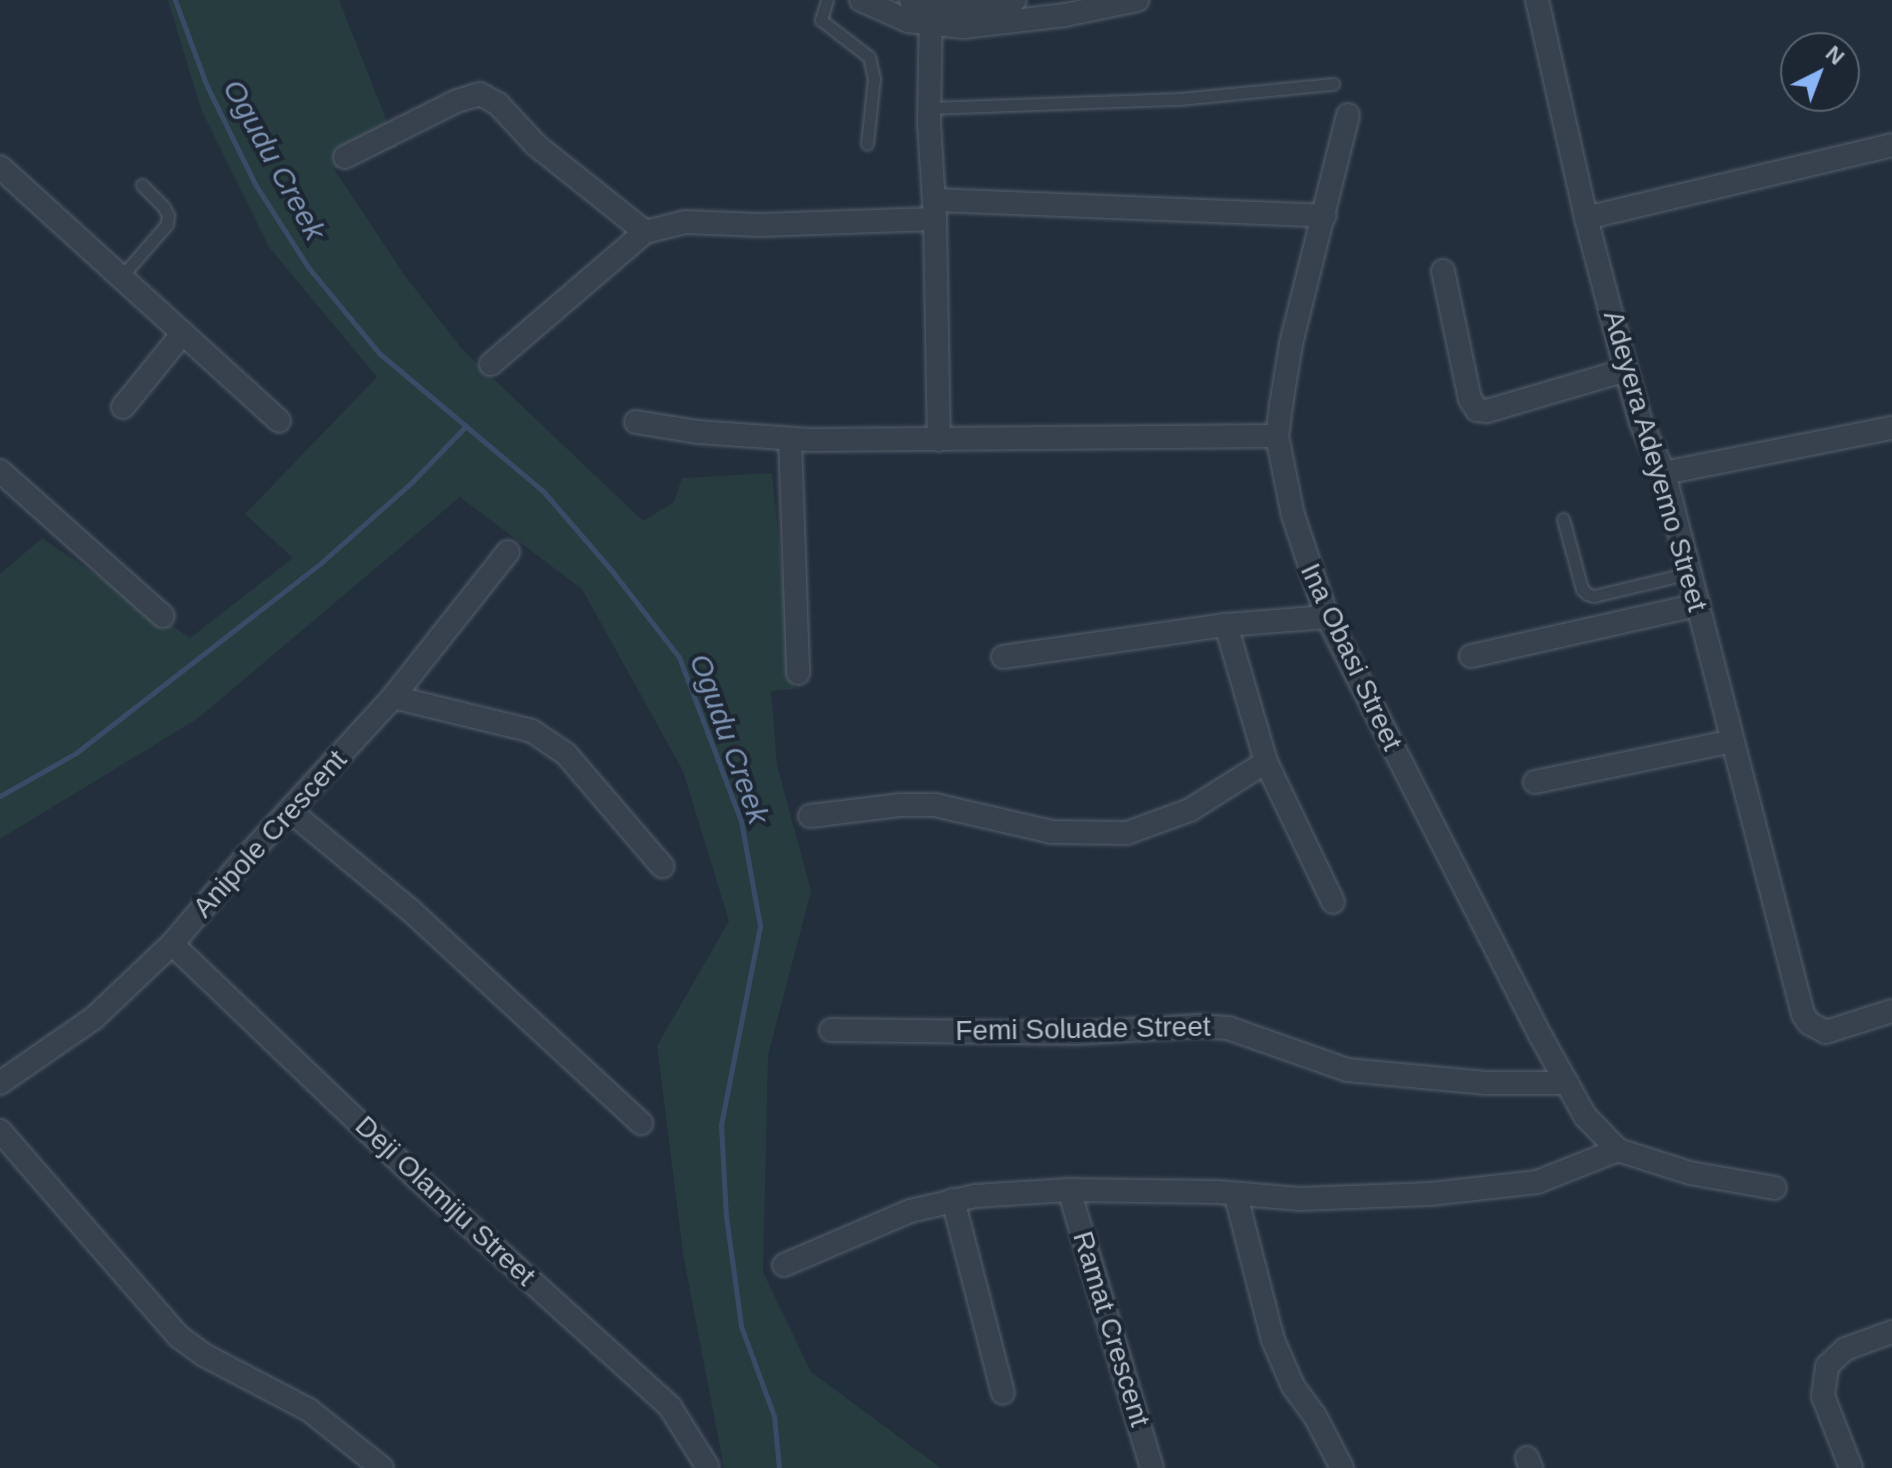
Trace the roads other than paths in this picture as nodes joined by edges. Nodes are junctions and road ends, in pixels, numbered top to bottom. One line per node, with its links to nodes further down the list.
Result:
1 (827, 0): 10 (lane)
2 (861, 0): 6 (street)
3 (1015, 0): 6 (street)
4 (1137, 0): 6 (street)
5 (1537, 0): 17 (street, Adeyera Adeyemo Street)
6 (924, 10): 8 (street)
7 (1333, 84): 8 (lane)
8 (930, 108): 15 (street)
9 (1348, 115): 16 (street, Ina Obasi Street)
10 (867, 144)
11 (1892, 145): 17 (street)
12 (345, 157): 18 (street)
13 (0, 167): 20 (street)
14 (142, 185): 20 (lane)
15 (935, 209): 16 (street); 18 (street); 30 (street)
16 (1325, 216): 28 (street, Ina Obasi Street)
17 (1586, 218): 23 (street, Adeyera Adeyemo Street)
18 (645, 232): 22 (street)
19 (1443, 271): 23 (street)
20 (121, 277): 21 (street)
21 (183, 333): 24 (street); 25 (street)
22 (491, 364)
23 (1626, 370): 32 (street, Adeyera Adeyemo Street)
24 (123, 407)
25 (279, 421)
26 (636, 422): 29 (street)
27 (1892, 428): 32 (street)
28 (1277, 436): 30 (street); 38 (street, Ina Obasi Street)
29 (790, 439): 30 (street); 42 (street)
30 (939, 440)
31 (0, 471): 37 (street)
32 (1664, 473): 35 (street, Adeyera Adeyemo Street)
33 (1563, 519): 35 (lane)
34 (508, 552): 43 (street, Anipole Crescent)
35 (1690, 573): 36 (street, Adeyera Adeyemo Street)
36 (1698, 605): 40 (street); 44 (street, Adeyera Adeyemo Street)
37 (163, 616)
38 (1327, 617): 39 (street); 55 (street, Ina Obasi Street)
39 (1226, 625): 41 (street); 45 (street)
40 (1471, 656)
41 (1003, 657)
42 (798, 673)
43 (393, 697): 47 (street, Anipole Crescent); 49 (street)
44 (1733, 741): 46 (street); 52 (street, Adeyera Adeyemo Street)
45 (1266, 762): 48 (street); 50 (street)
46 (1535, 782)
47 (290, 811): 51 (street, Anipole Crescent); 56 (street)
48 (810, 816)
49 (662, 866)
50 (1333, 902)
51 (172, 944): 54 (street, Anipole Crescent); 66 (street, Deji Olamiju Street)
52 (1892, 1011)
53 (831, 1030): 55 (street, Femi Soluade Street)
54 (0, 1083)
55 (1567, 1083): 58 (street, Ina Obasi Street)
56 (641, 1123)
57 (0, 1131): 67 (street)
58 (1618, 1150): 59 (street); 61 (street)
59 (1775, 1188)
60 (1069, 1190): 61 (street); 62 (street); 68 (street, Ramat Crescent)
61 (1236, 1196): 69 (street)
62 (953, 1200): 63 (street); 65 (street)
63 (784, 1265)
64 (1892, 1332): 70 (street)
65 (1003, 1393)
66 (707, 1466)
67 (382, 1468)
68 (1152, 1468)
69 (1342, 1468)
70 (1851, 1468)

